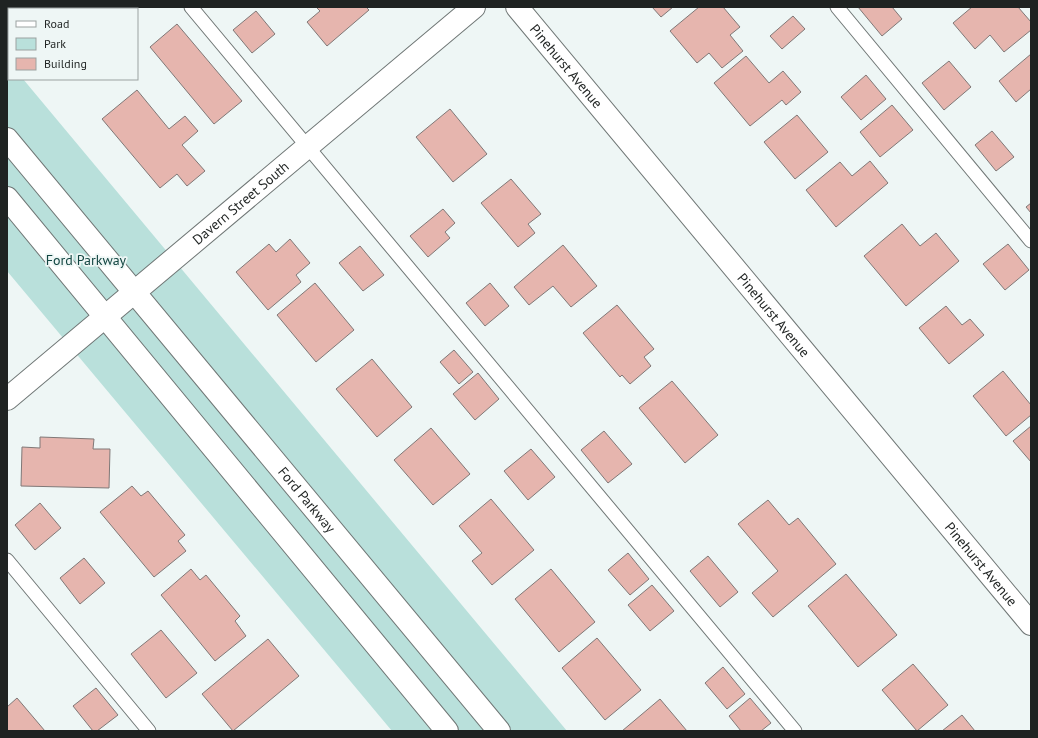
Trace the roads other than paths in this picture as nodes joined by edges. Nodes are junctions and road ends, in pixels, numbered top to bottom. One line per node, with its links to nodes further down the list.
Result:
1 (191, 7): 6 (lane)
2 (474, 7): 6 (main road, Davern Street South)
3 (517, 7): 13 (main road, Pinehurst Avenue)
4 (836, 7): 8 (lane)
5 (7, 139): 9 (main road, Ford Parkway)
6 (307, 147): 9 (main road, Davern Street South); 17 (lane)
7 (7, 198): 10 (main road)
8 (1031, 241)
9 (134, 292): 10 (main road, Davern Street South); 16 (main road, Ford Parkway)
10 (105, 317): 11 (main road, Davern Street South); 15 (main road)
11 (7, 399)
12 (7, 560): 14 (lane)
13 (1031, 624)
14 (149, 731)
15 (447, 731)
16 (499, 731)
17 (794, 731)

